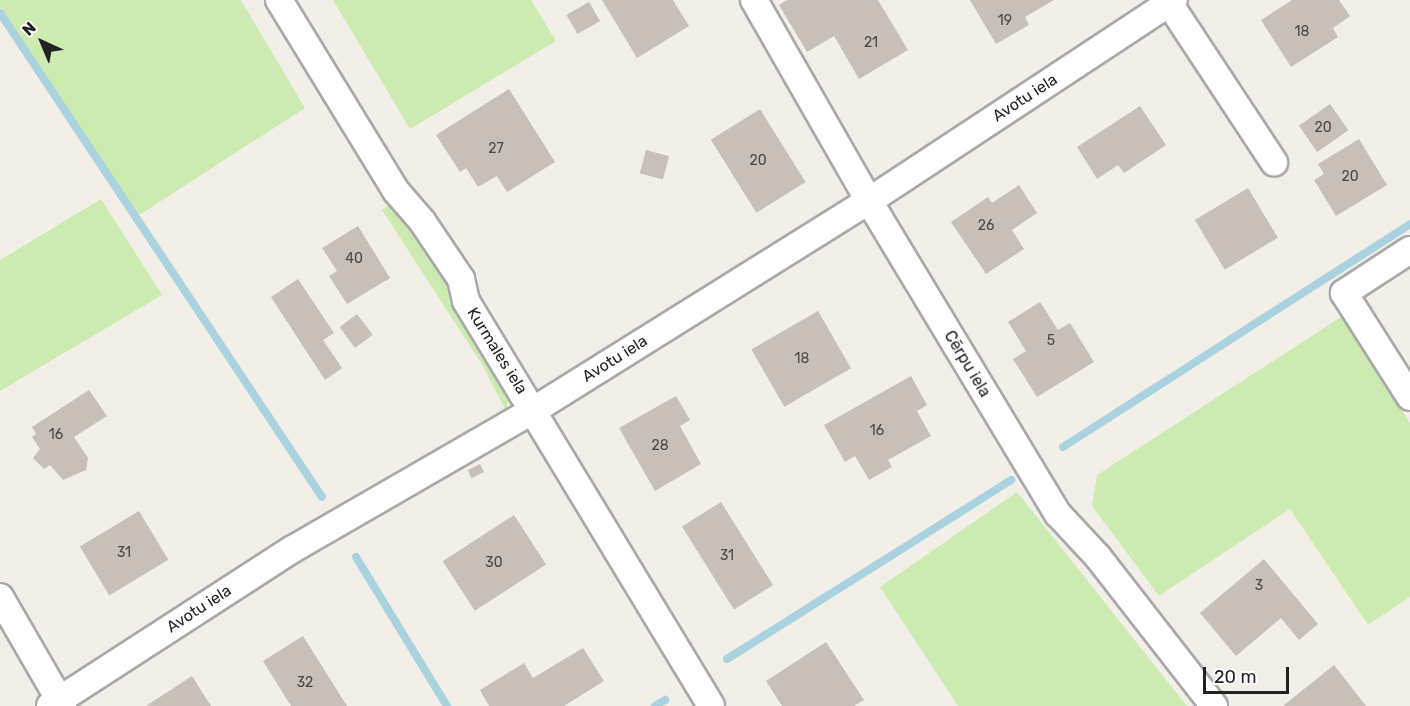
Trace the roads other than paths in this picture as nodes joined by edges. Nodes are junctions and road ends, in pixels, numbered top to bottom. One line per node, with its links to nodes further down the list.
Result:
1 (279, 0): 8 (street, Kurmales iela)
2 (754, 0): 5 (street, Cērpu iela)
3 (1172, 2): 4 (street); 5 (street, Avotu iela)
4 (1274, 162)
5 (869, 201): 8 (street, Avotu iela); 12 (street, Cērpu iela)
6 (1410, 250): 7 (street)
7 (1410, 397)
8 (534, 410): 10 (street, Avotu iela); 11 (street, Kurmales iela)
9 (0, 597): 10 (street)
10 (58, 704)
11 (711, 706)
12 (1214, 706)

